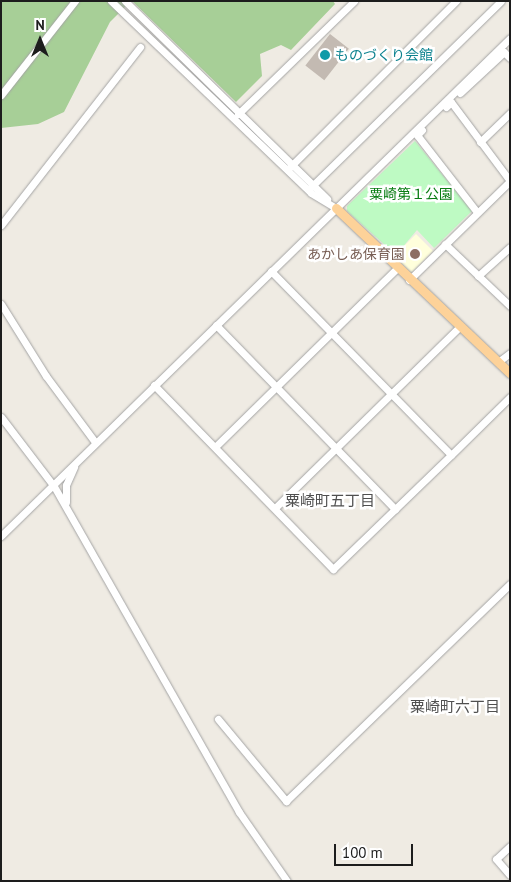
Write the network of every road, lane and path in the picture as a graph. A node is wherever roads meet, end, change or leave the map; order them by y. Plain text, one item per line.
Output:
1 (75, 1) edge
2 (111, 1) edge
3 (124, 1) edge
4 (354, 1) edge
5 (456, 1) edge
6 (501, 1) edge
7 (510, 38) edge
8 (140, 47) dead end
9 (510, 58) edge
10 (1, 95) edge
11 (451, 102) junction
12 (240, 112) junction
13 (510, 113) edge
14 (234, 118) junction
15 (480, 142) junction
16 (293, 164) junction
17 (287, 170) junction
18 (510, 181) edge
19 (310, 187) junction
20 (336, 208) junction
21 (477, 212) junction
22 (1, 225) edge
23 (445, 244) junction
24 (510, 247) edge
25 (397, 268) junction
26 (271, 271) junction
27 (478, 276) junction
28 (409, 280) junction
29 (1, 304) edge
30 (510, 306) edge
31 (216, 326) junction
32 (460, 326) junction
33 (331, 332) junction
34 (510, 353) edge
35 (498, 362) junction
36 (510, 373) edge
37 (154, 385) junction
38 (276, 387) junction
39 (391, 392) junction
40 (510, 397) edge
41 (1, 417) edge
42 (95, 442) junction
43 (216, 446) junction
44 (336, 448) junction
45 (451, 455) junction
46 (76, 462) junction
47 (53, 485) junction
48 (66, 506) junction
49 (276, 507) junction
50 (395, 509) junction
51 (1, 536) edge
52 (510, 584) edge
53 (218, 719) dead end
54 (510, 846) edge
55 (510, 874) edge
56 (288, 881) edge

1 - 10 street
2 - 14 street
3 - 12 street
4 - 12 street
5 - 16 street
6 - 19 street
7 - 20 street
8 - 22 street
9 - 11 street
11 - 15 street
11 - 21 street
12 - 14 street
12 - 16 street
13 - 15 street
14 - 17 street
15 - 18 street
16 - 17 street
16 - 19 street
17 - 19 street
18 - 21 street
19 - 20 street
20 - 25 main road
20 - 26 street
21 - 23 street
23 - 27 street
23 - 28 street
24 - 27 street
25 - 28 main road
25 - 33 street
26 - 31 street
26 - 33 street
27 - 30 street
28 - 32 main road
29 - 42 street
31 - 37 street
31 - 38 street
32 - 35 main road
32 - 39 street
33 - 38 street
33 - 39 street
34 - 35 street
35 - 36 main road
37 - 42 street
37 - 43 street
38 - 43 street
38 - 44 street
39 - 44 street
39 - 45 street
40 - 45 street
41 - 47 street
42 - 46 street
43 - 49 street
44 - 49 street
44 - 50 street
45 - 50 street
46 - 47 street
46 - 48 street
47 - 48 street
47 - 51 street
48 - 56 street
49 - 50 street
52 - 53 street
54 - 55 street

